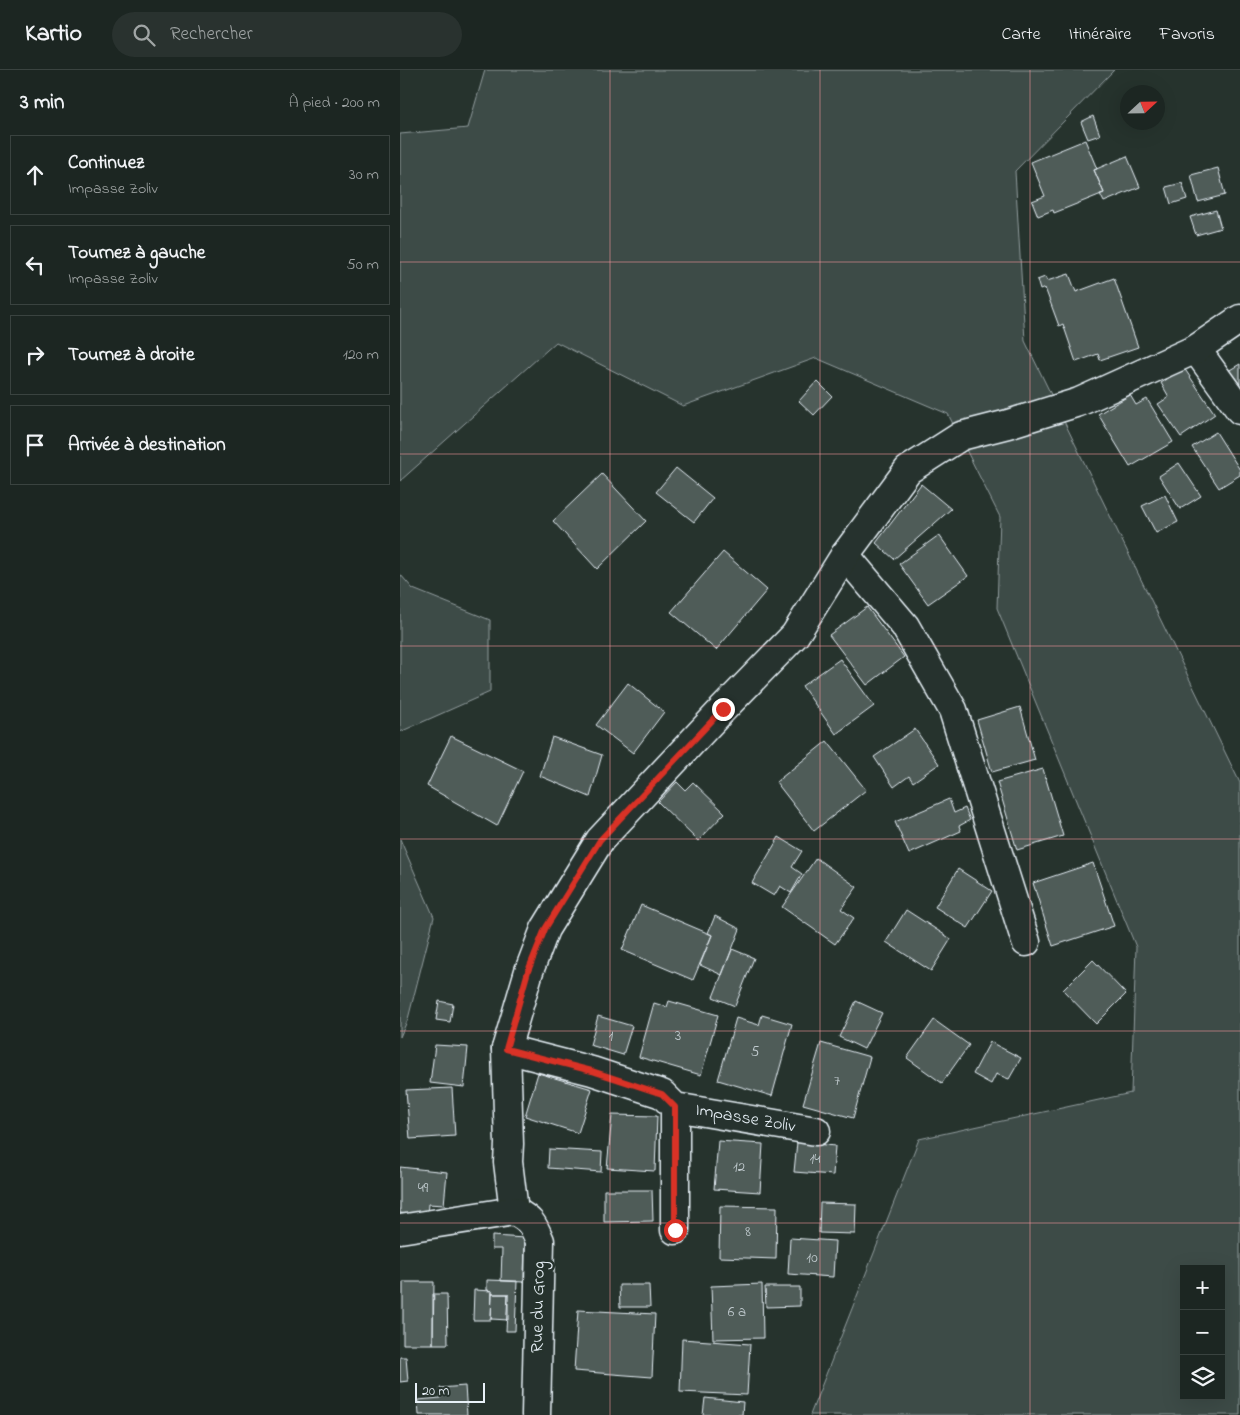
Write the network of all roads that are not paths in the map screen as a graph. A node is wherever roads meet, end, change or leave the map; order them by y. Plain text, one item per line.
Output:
1 (1240, 319) edge
2 (1196, 349) junction
3 (1240, 410) edge
4 (845, 555) junction
5 (1026, 942) dead end
6 (506, 1049) junction
7 (675, 1107) junction
8 (816, 1131) dead end
9 (514, 1211) junction
10 (400, 1229) edge
11 (675, 1230) dead end
12 (536, 1415) edge

1 - 2 street
2 - 3 street
2 - 4 street
4 - 5 street
4 - 6 street
6 - 7 street, Impasse Zoliv
6 - 9 street
7 - 8 street, Impasse Zoliv
7 - 11 street, Impasse Zoliv
9 - 10 street
9 - 12 street, Rue du Grog

